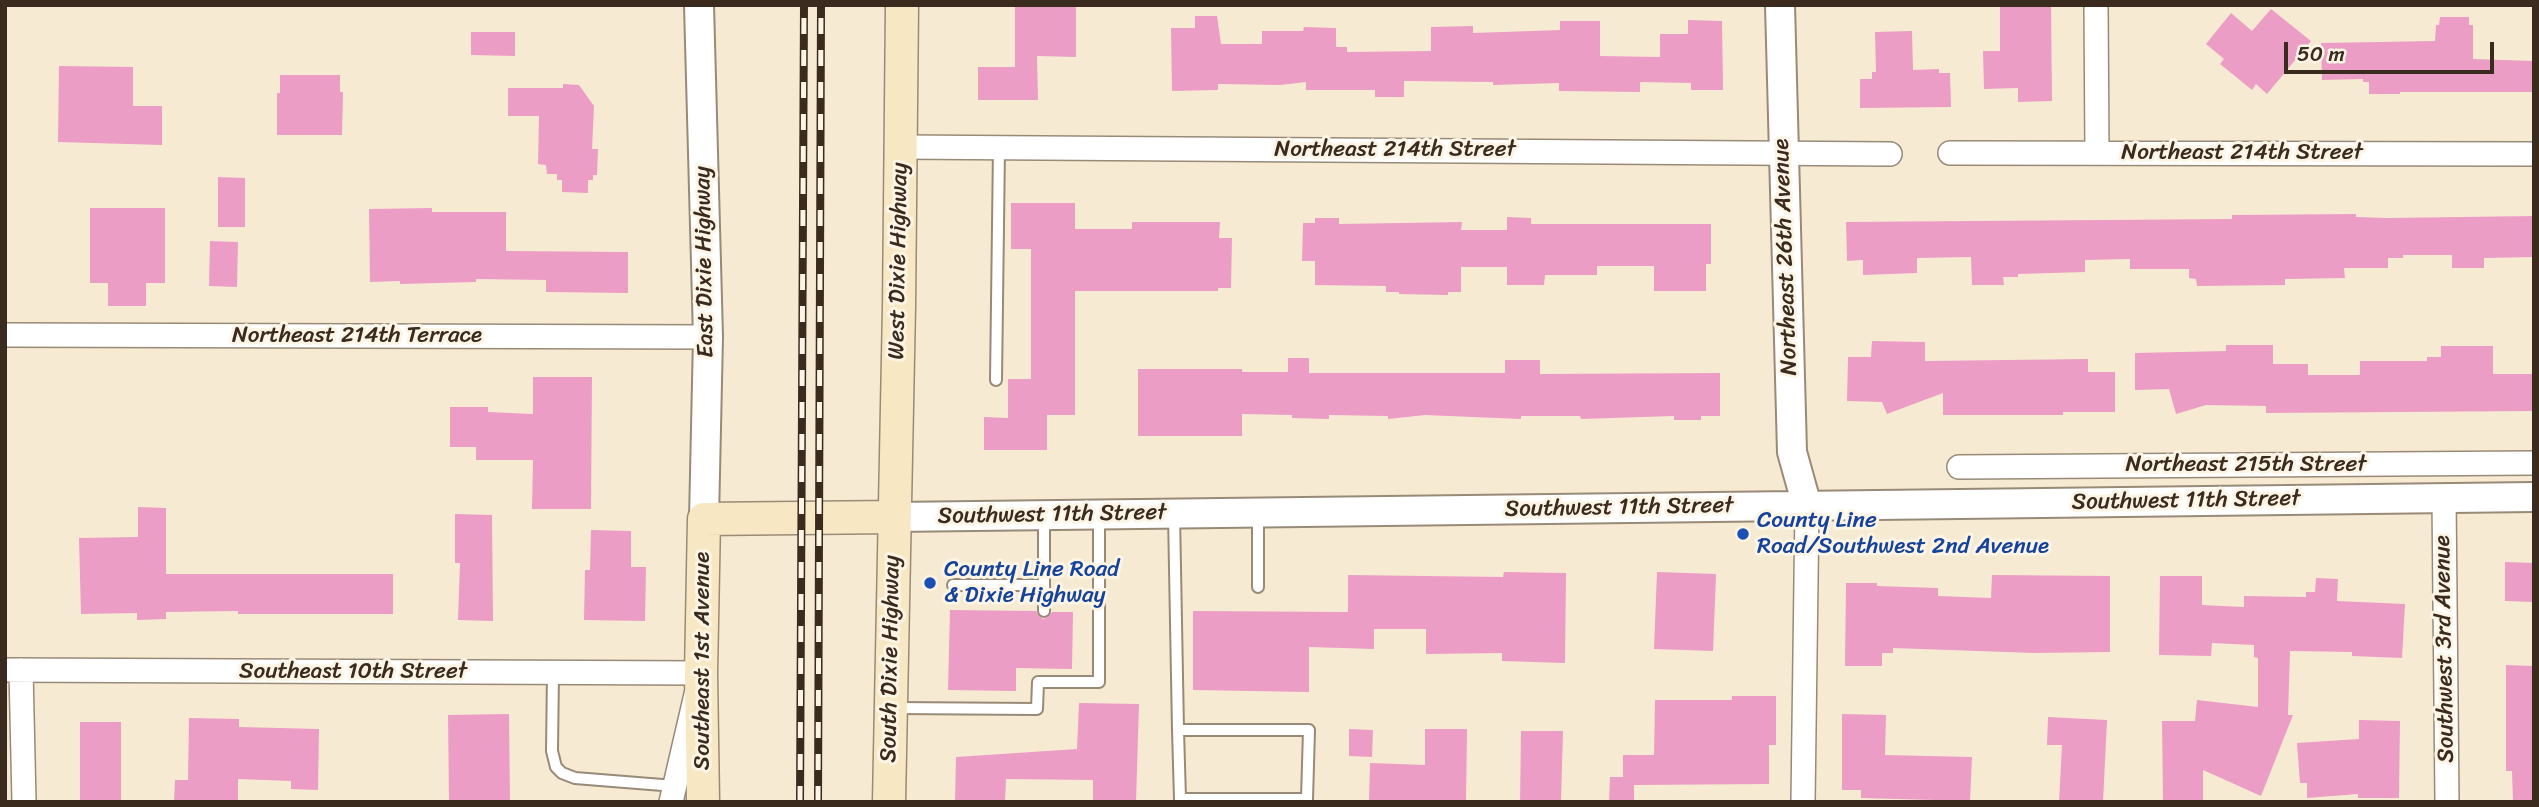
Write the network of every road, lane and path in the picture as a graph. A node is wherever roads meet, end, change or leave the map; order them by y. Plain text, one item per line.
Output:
1 (699, 5) edge
2 (902, 5) edge
3 (1780, 5) edge
4 (2095, 5) edge
5 (900, 147) junction
6 (999, 148) junction
7 (1783, 153) junction
8 (1950, 153) dead end
9 (2097, 153) junction
10 (1890, 154) dead end
11 (2534, 155) edge
12 (5, 335) edge
13 (708, 337) junction
14 (996, 380) dead end
15 (2534, 463) edge
16 (1959, 467) dead end
17 (2444, 497) junction
18 (2534, 497) edge
19 (1807, 506) junction
20 (1258, 513) junction
21 (1099, 514) junction
22 (1174, 514) junction
23 (1044, 515) junction
24 (893, 517) junction
25 (704, 519) junction
26 (1044, 584) junction
27 (953, 585) dead end
28 (1258, 587) dead end
29 (1044, 611) dead end
30 (1041, 668) dead end
31 (13, 670) edge
32 (553, 673) junction
33 (701, 673) junction
34 (1038, 682) junction
35 (890, 708) junction
36 (1178, 730) junction
37 (673, 794) edge
38 (24, 802) edge
39 (703, 802) edge
40 (889, 802) edge
41 (1803, 802) edge
42 (2447, 802) edge

1 - 13 street, East Dixie Highway
2 - 5 main road, West Dixie Highway
3 - 7 street, Northeast 26th Avenue
4 - 9 street
5 - 6 street, Northeast 214th Street
5 - 24 main road, West Dixie Highway
6 - 7 street, Northeast 214th Street
6 - 14 lane
7 - 10 street, Northeast 214th Street
7 - 19 street, Northeast 26th Avenue
8 - 9 street, Northeast 214th Street
9 - 11 street, Northeast 214th Street
12 - 13 street, Northeast 214th Terrace
13 - 25 street, East Dixie Highway
15 - 16 street, Northeast 215th Street
17 - 18 street, Southwest 11th Street
17 - 19 street, Southwest 11th Street
17 - 42 street, Southwest 3rd Avenue
19 - 20 street, Southwest 11th Street
19 - 41 street
20 - 22 street, Southwest 11th Street
20 - 28 lane
21 - 22 street, Southwest 11th Street
21 - 23 street, Southwest 11th Street
21 - 34 lane
22 - 36 lane
23 - 24 street, Southwest 11th Street
23 - 26 lane
24 - 25 main road, Southwest 11th Street
24 - 35 main road, South Dixie Highway
25 - 33 main road, Southeast 1st Avenue
26 - 27 lane
26 - 29 lane
30 - 34 lane
31 - 32 street, Southeast 10th Street
31 - 38 street
32 - 33 street, Southeast 10th Street
32 - 37 lane
33 - 37 street
33 - 39 main road, Southeast 1st Avenue
34 - 35 lane
35 - 40 main road, South Dixie Highway
36 - 36 lane

